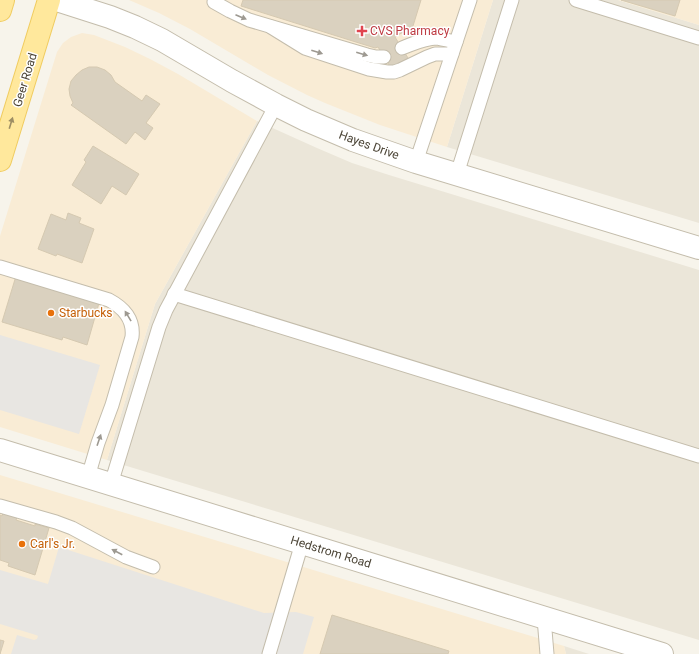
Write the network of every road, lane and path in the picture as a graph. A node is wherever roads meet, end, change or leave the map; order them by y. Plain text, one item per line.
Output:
1 (3, 0) edge
2 (49, 0) edge
3 (57, 0) edge
4 (470, 0) edge
5 (512, 0) edge
6 (576, 0) edge
7 (214, 2) dead end
8 (0, 10) edge
9 (271, 27) junction
10 (699, 38) edge
11 (402, 48) dead end
12 (454, 48) junction
13 (384, 57) dead end
14 (276, 105) junction
15 (0, 160) edge
16 (416, 162) junction
17 (457, 174) junction
18 (699, 248) edge
19 (0, 267) edge
20 (174, 294) junction
21 (0, 450) edge
22 (699, 456) edge
23 (88, 477) junction
24 (111, 484) junction
25 (0, 506) edge
26 (302, 543) junction
27 (152, 566) dead end
28 (544, 618) junction
29 (269, 654) edge
30 (547, 654) edge
31 (662, 654) edge

1 - 8 main road
15 -> 2 main road, Geer Road
3 - 14 street, Hayes Drive
4 - 12 lane
5 - 17 lane
6 - 10 lane
7 -> 9 lane
9 -> 12 lane
9 -> 13 lane
11 - 12 lane
12 - 16 lane
14 - 16 street, Hayes Drive
14 - 20 lane
16 - 17 street, Hayes Drive
17 - 18 street, Hayes Drive
23 -> 19 lane
20 - 22 lane
20 - 24 lane
21 - 23 street, Hedstrom Road
23 - 24 street, Hedstrom Road
24 - 26 street, Hedstrom Road
27 -> 25 lane
26 - 28 street, Hedstrom Road
26 - 29 lane
28 - 30 lane
28 - 31 street, Hedstrom Road

